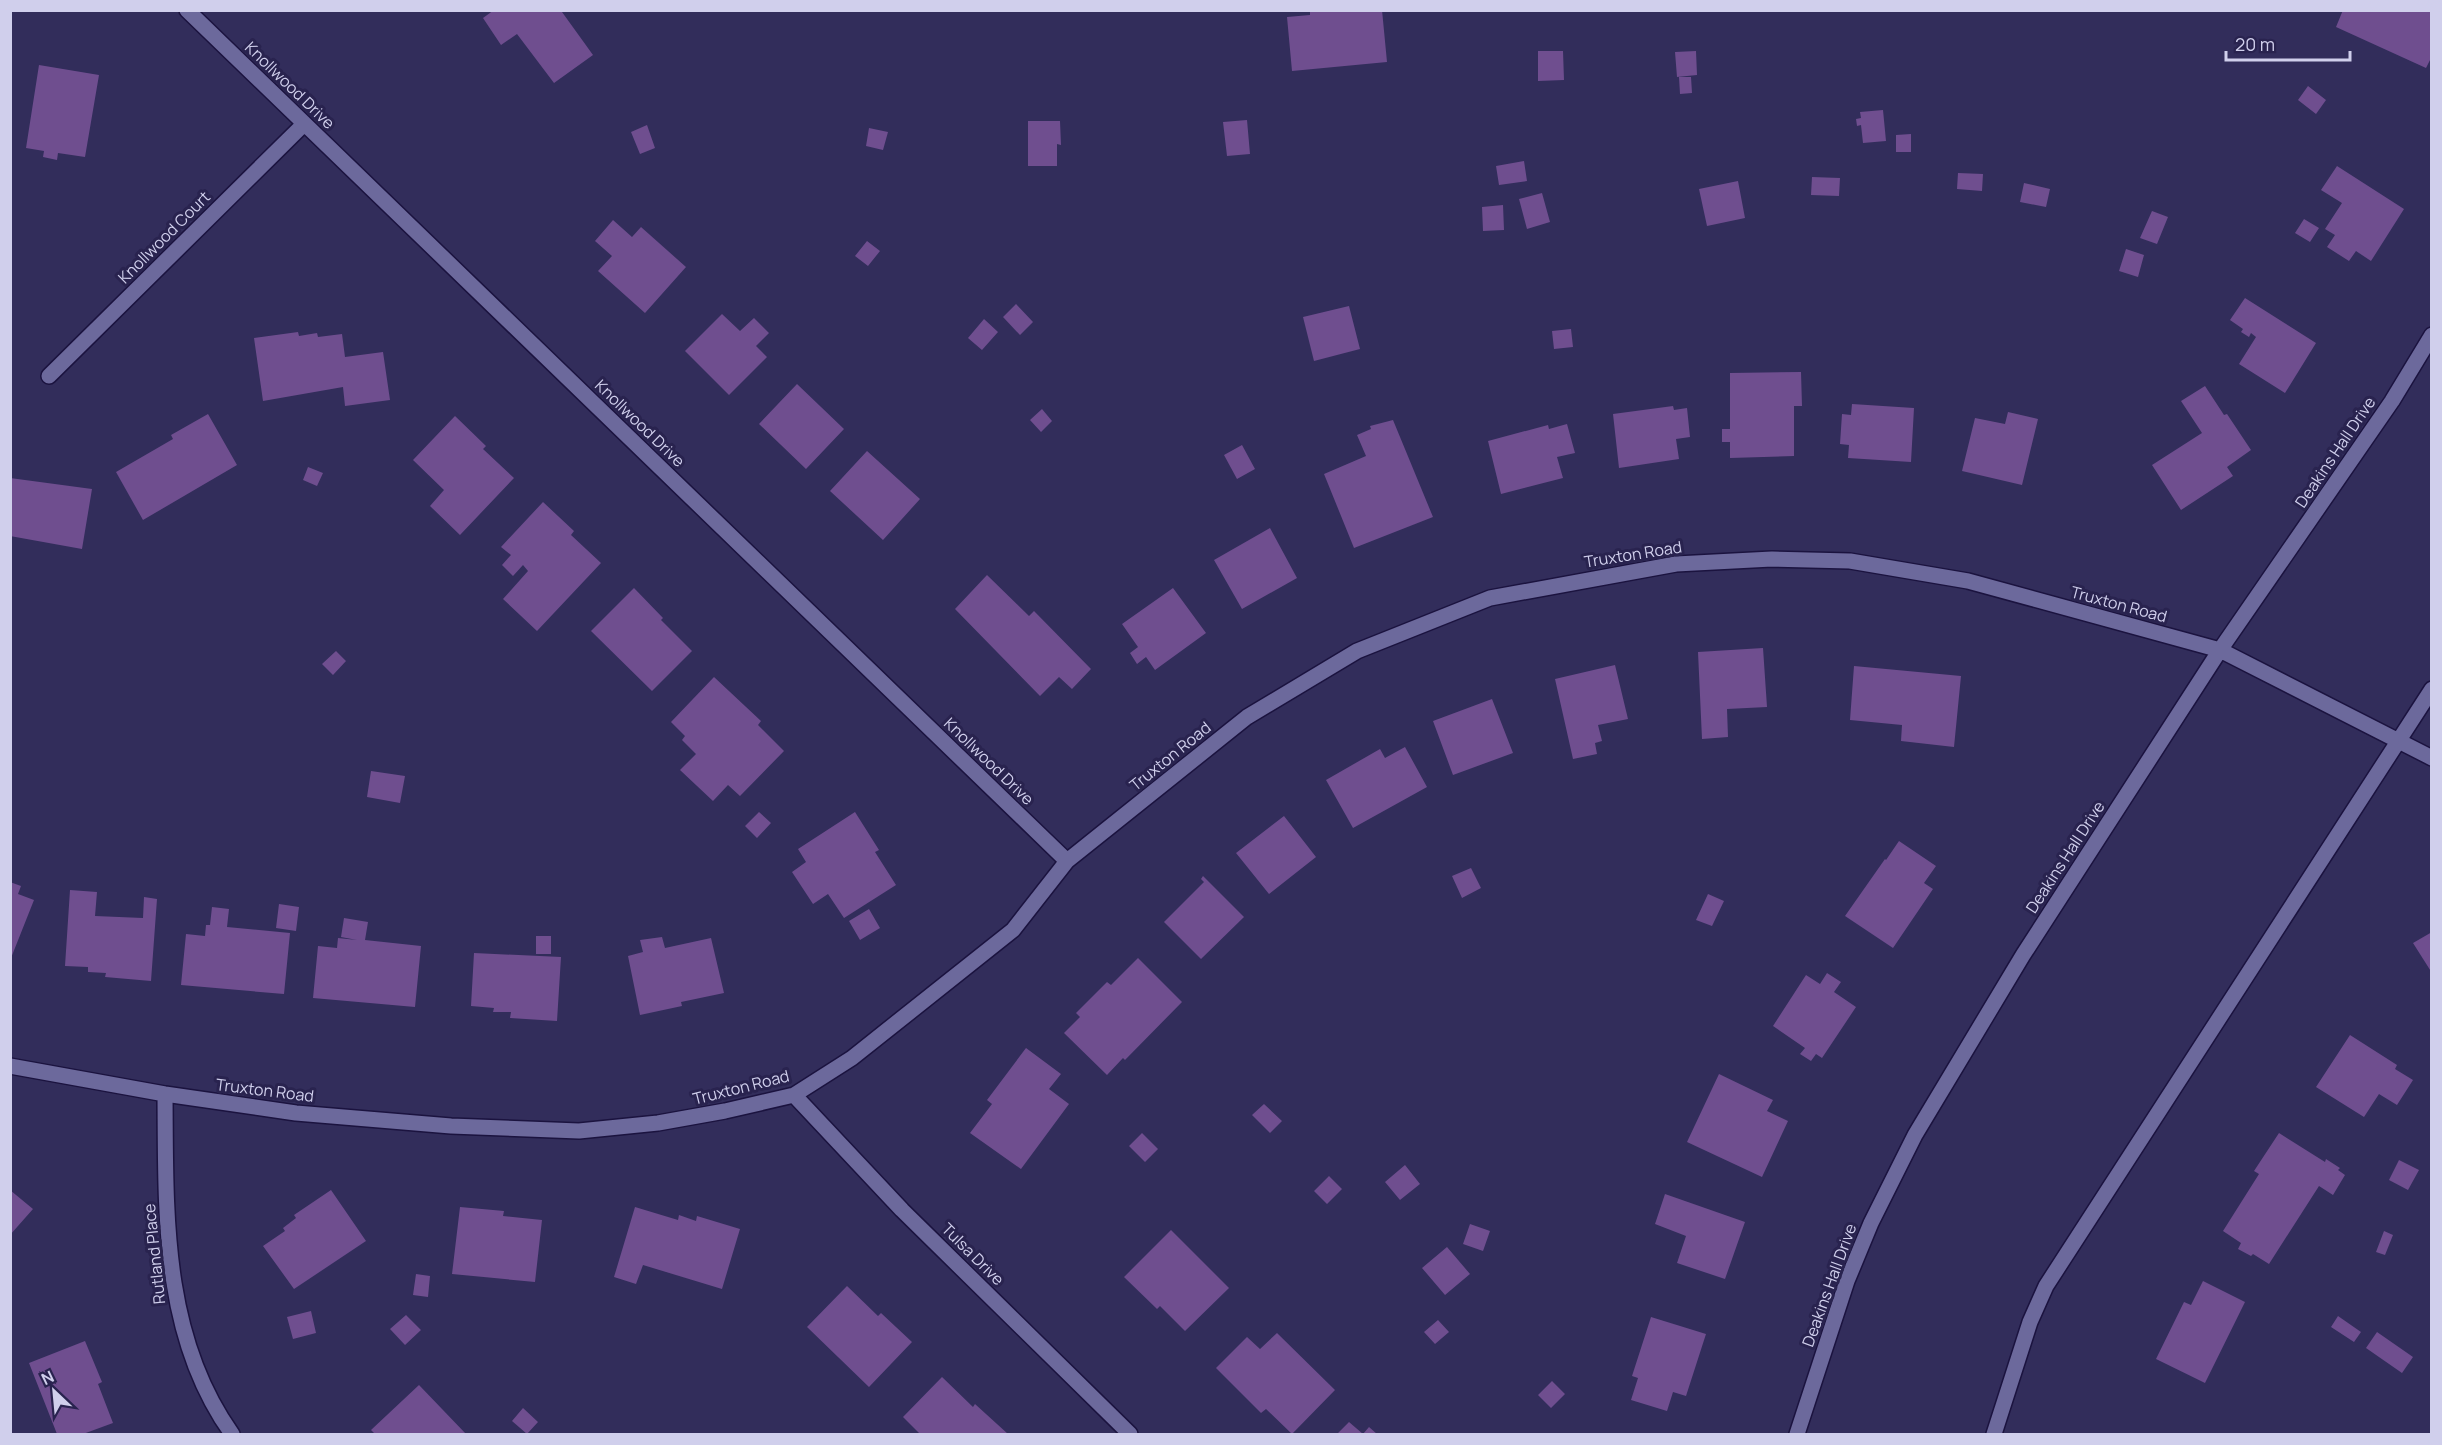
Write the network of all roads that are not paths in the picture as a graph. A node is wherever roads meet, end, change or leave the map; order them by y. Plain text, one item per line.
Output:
1 (187, 10) edge
2 (304, 124) junction
3 (2432, 335) edge
4 (49, 376) dead end
5 (2220, 650) junction
6 (2432, 689) edge
7 (2398, 741) junction
8 (2432, 758) edge
9 (1067, 861) junction
10 (10, 1066) edge
11 (165, 1094) junction
12 (794, 1095) junction
13 (232, 1434) edge
14 (1130, 1434) edge
15 (1797, 1434) edge
16 (1994, 1434) edge

1 - 2 street, Knollwood Drive
2 - 4 street, Knollwood Court
2 - 9 street, Knollwood Drive
3 - 5 street, Deakins Hall Drive
5 - 7 street, Truxton Road
5 - 9 street, Truxton Road
5 - 15 street, Deakins Hall Drive
6 - 7 street
7 - 8 street, Truxton Road
7 - 16 street
9 - 12 street, Truxton Road
10 - 11 street, Truxton Road
11 - 12 street, Truxton Road
11 - 13 street, Rutland Place
12 - 14 street, Tulsa Drive

